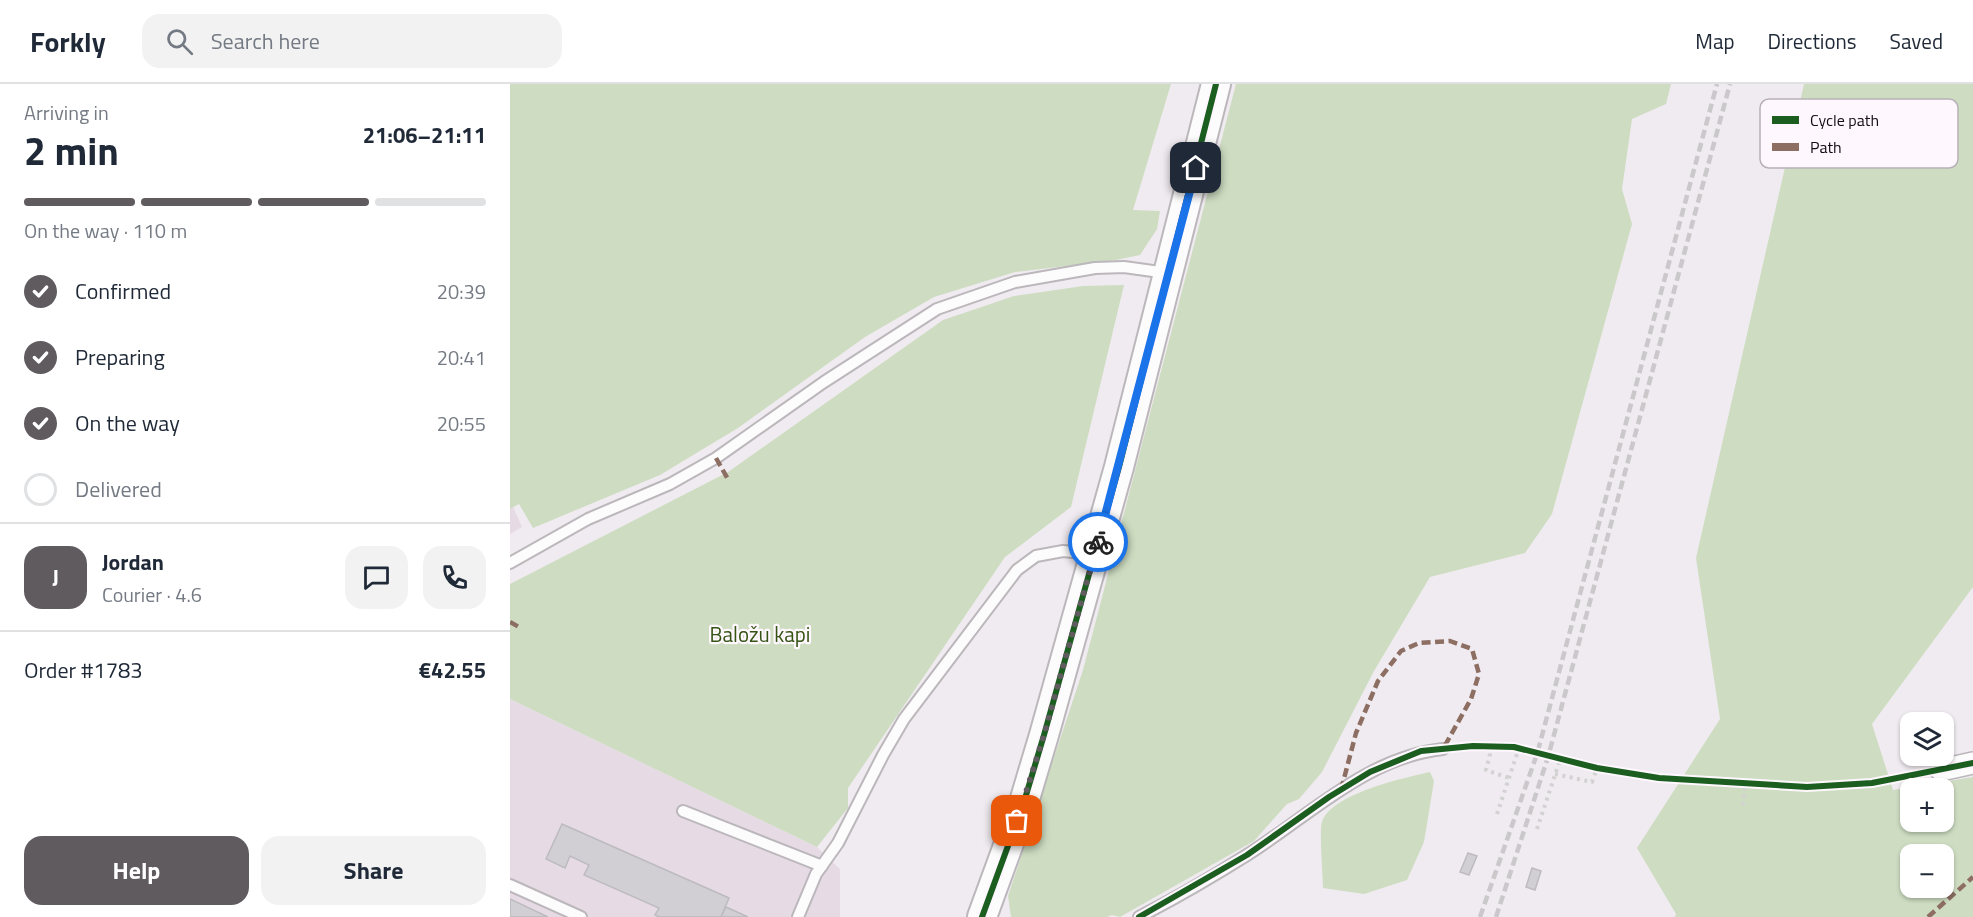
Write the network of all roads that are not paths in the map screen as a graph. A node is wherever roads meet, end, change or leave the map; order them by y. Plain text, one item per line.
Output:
1 (1216, 84) edge
2 (1169, 273) junction
3 (1095, 554) junction
4 (510, 563) edge
5 (1443, 749) road end
6 (1973, 763) edge
7 (1941, 770) road end
8 (683, 811) dead end
9 (822, 866) junction
10 (510, 885) edge
11 (581, 917) edge
12 (798, 917) edge
13 (982, 917) edge
14 (1139, 917) edge

1 - 2 main road
2 - 3 main road
2 - 4 lane
3 - 9 lane
3 - 13 main road
5 - 14 lane
6 - 7 street
8 - 9 lane
9 - 12 lane
10 - 11 lane

